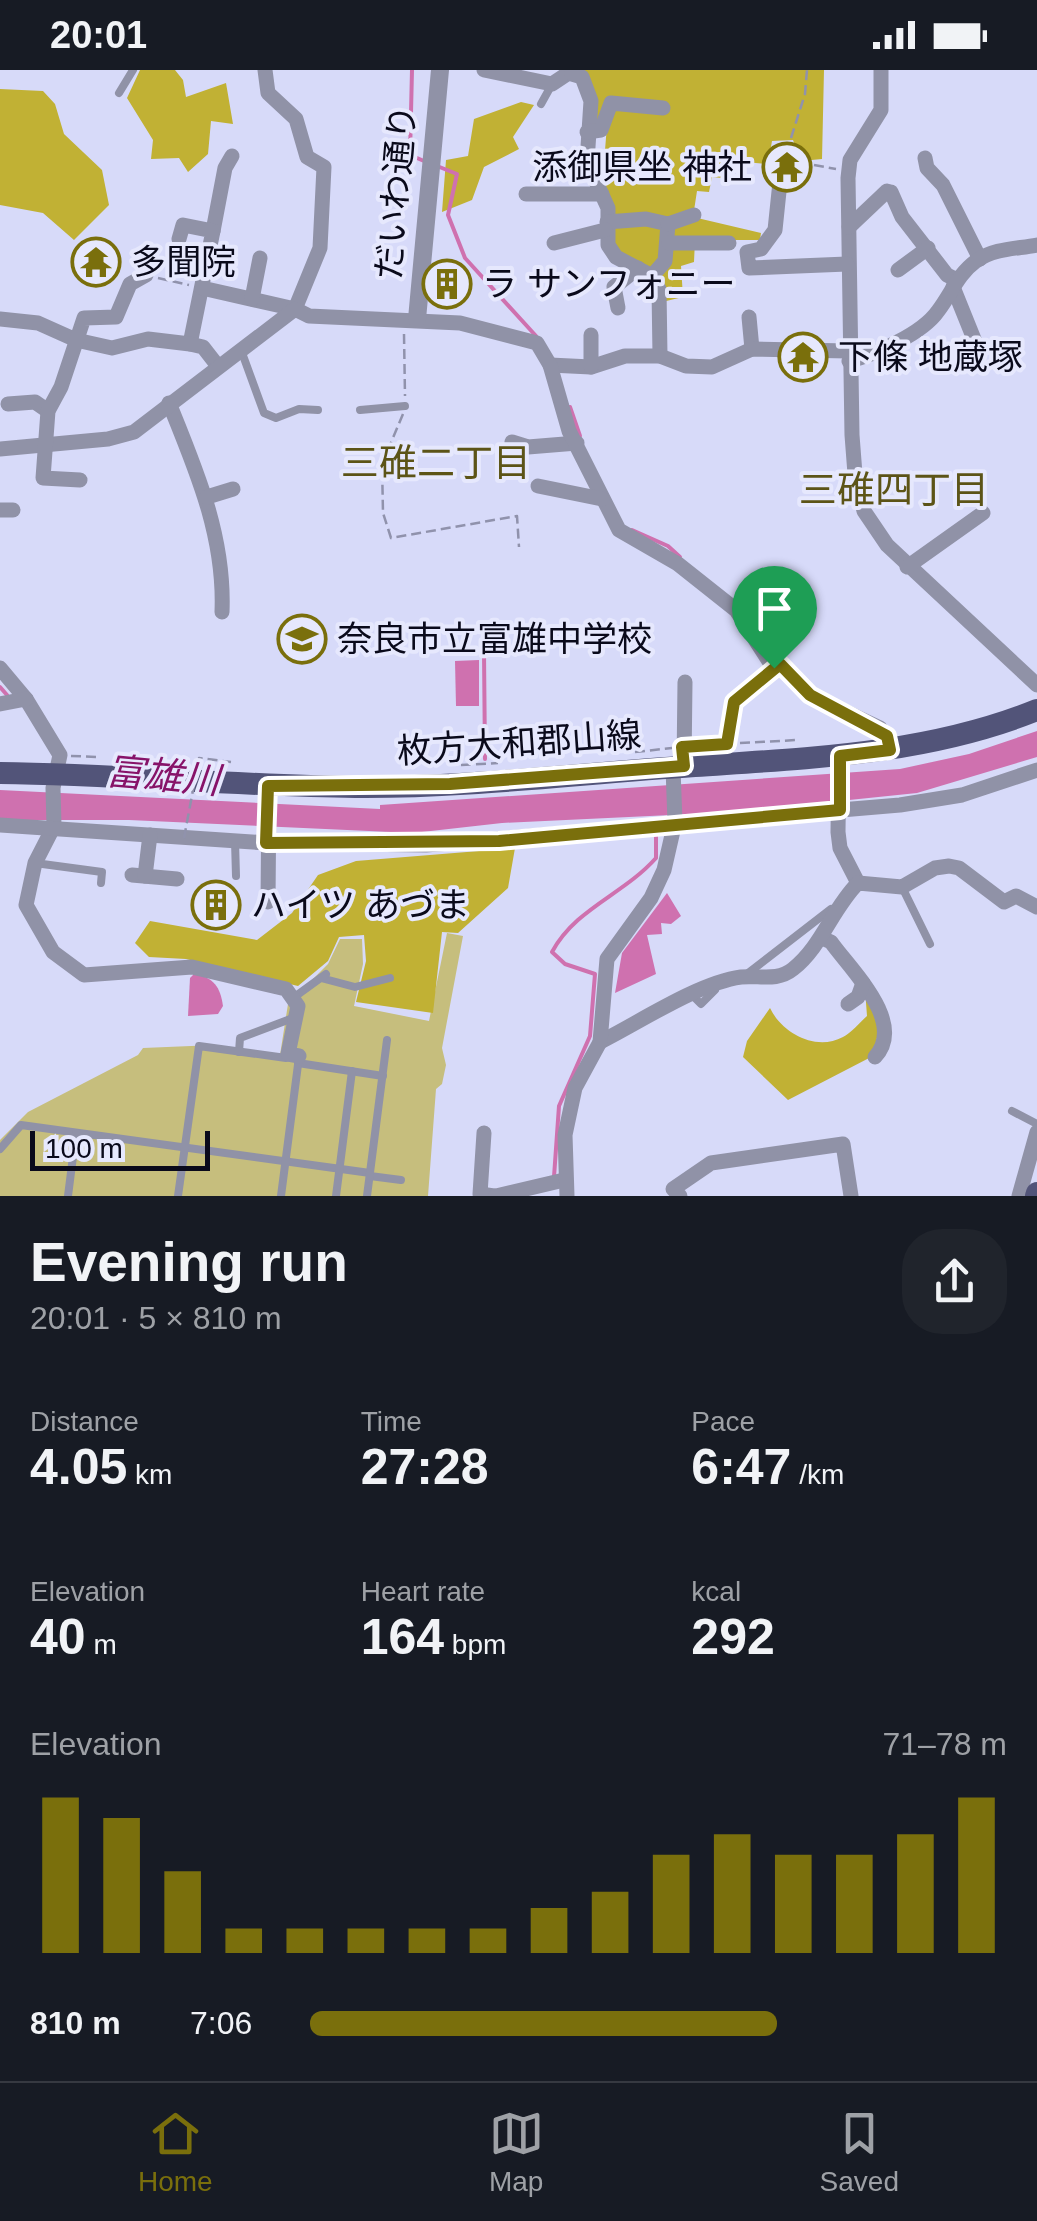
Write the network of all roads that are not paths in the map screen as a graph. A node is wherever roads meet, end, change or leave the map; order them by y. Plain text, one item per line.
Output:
1 (133, 70) edge
2 (265, 70) edge
3 (440, 70) edge
4 (484, 70) edge
5 (881, 70) edge
6 (572, 72) edge
7 (552, 84) junction
8 (119, 93) dead end
9 (541, 104) dead end
10 (663, 108) dead end
11 (587, 132) junction
12 (232, 156) dead end
13 (925, 158) dead end
14 (780, 182) dead end
15 (526, 194) dead end
16 (602, 194) junction
17 (694, 216) dead end
18 (668, 224) junction
19 (606, 226) junction
20 (849, 227) junction
21 (213, 231) junction
22 (178, 239) dead end
23 (670, 242) junction
24 (729, 243) dead end
25 (554, 244) dead end
26 (1037, 245) edge
27 (928, 248) junction
28 (260, 258) dead end
29 (980, 260) junction
30 (847, 264) junction
31 (898, 270) dead end
32 (645, 272) junction
33 (146, 275) road end
34 (955, 284) junction
35 (202, 288) junction
36 (252, 298) junction
37 (618, 308) dead end
38 (295, 309) junction
39 (749, 317) dead end
40 (0, 319) edge
41 (410, 321) junction
42 (591, 335) dead end
43 (76, 340) junction
44 (190, 344) junction
45 (752, 349) junction
46 (978, 349) dead end
47 (240, 350) junction
48 (660, 356) junction
49 (849, 356) junction
50 (217, 364) junction
51 (550, 365) junction
52 (590, 367) junction
53 (169, 403) junction
54 (8, 404) dead end
55 (404, 406) road end
56 (48, 410) junction
57 (318, 410) dead end
58 (360, 410) dead end
59 (43, 442) junction
60 (512, 442) dead end
61 (576, 443) junction
62 (0, 448) edge
63 (80, 480) dead end
64 (538, 486) dead end
65 (232, 489) dead end
66 (207, 496) junction
67 (602, 499) junction
68 (983, 513) dead end
69 (907, 567) junction
70 (222, 612) dead end
71 (0, 668) edge
72 (774, 668) junction
73 (684, 682) dead end
74 (1037, 685) edge
75 (26, 699) junction
76 (0, 704) edge
77 (1037, 710) edge
78 (727, 744) road end
79 (890, 750) junction
80 (678, 766) junction
81 (840, 766) junction
82 (1037, 770) edge
83 (57, 772) junction
84 (0, 773) edge
85 (268, 792) junction
86 (841, 806) junction
87 (676, 817) junction
88 (0, 825) edge
89 (54, 826) junction
90 (150, 835) junction
91 (235, 841) junction
92 (266, 843) junction
93 (35, 863) junction
94 (236, 876) dead end
95 (177, 879) dead end
96 (101, 883) dead end
97 (858, 883) junction
98 (902, 887) junction
99 (841, 900) junction
100 (268, 902) dead end
101 (1037, 906) edge
102 (822, 938) junction
103 (930, 944) dead end
104 (390, 978) dead end
105 (739, 981) junction
106 (864, 982) junction
107 (293, 998) junction
108 (848, 1004) dead end
109 (293, 1018) junction
110 (387, 1040) dead end
111 (600, 1042) junction
112 (238, 1052) junction
113 (295, 1057) junction
114 (874, 1057) dead end
115 (352, 1071) junction
116 (382, 1076) junction
117 (1012, 1111) dead end
118 (1037, 1128) edge
119 (76, 1133) junction
120 (484, 1133) dead end
121 (185, 1148) junction
122 (0, 1149) edge
123 (286, 1161) junction
124 (340, 1168) junction
125 (370, 1174) junction
126 (401, 1180) dead end
127 (566, 1188) edge
128 (68, 1196) edge
129 (178, 1196) edge
130 (281, 1196) edge
131 (336, 1196) edge
132 (367, 1196) edge
133 (495, 1196) edge
134 (680, 1196) edge
135 (851, 1196) edge
136 (1019, 1196) edge

1 - 8 lane
2 - 38 street
3 - 41 street, だいわ通り
4 - 7 street
5 - 20 street
6 - 7 street
6 - 11 street
7 - 9 lane
10 - 11 street
11 - 16 street
12 - 21 street
13 - 29 street
14 - 30 street
15 - 16 street
16 - 19 street
17 - 18 street
18 - 19 street
18 - 23 street
19 - 25 street
19 - 32 street
20 - 27 street
20 - 30 street
21 - 22 street
21 - 35 street
23 - 24 street
23 - 32 street
26 - 29 street
27 - 31 street
27 - 34 street
28 - 36 street
29 - 34 street
30 - 49 street
32 - 37 street
32 - 48 street
33 - 43 street
34 - 46 street
34 - 49 street
35 - 36 street
35 - 44 street
36 - 38 street
38 - 41 street
38 - 47 street
39 - 45 street
40 - 43 street
41 - 51 street
42 - 52 street
43 - 44 street
43 - 56 street
44 - 50 street
45 - 48 street
45 - 49 street
47 - 50 street
47 - 57 lane
48 - 52 street
49 - 69 street
50 - 53 street
51 - 52 street
51 - 61 street
53 - 59 street
53 - 66 street
54 - 56 street
55 - 58 lane
56 - 59 street
59 - 62 street
59 - 63 street
60 - 61 street
61 - 67 street
64 - 67 street
65 - 66 street
66 - 70 street
67 - 72 street
68 - 69 street
69 - 74 street
71 - 75 street
72 - 78 street
72 - 79 street
73 - 80 street
75 - 76 street
75 - 83 street
77 - 79 main road, 枚方大和郡山線
79 - 81 main road, 枚方大和郡山線
80 - 81 main road, 枚方大和郡山線
80 - 85 main road, 枚方大和郡山線
80 - 87 street
81 - 86 street
82 - 86 street
83 - 84 main road, 枚方大和郡山線
83 - 85 main road, 枚方大和郡山線
83 - 89 street
85 - 92 street
86 - 87 street
86 - 97 street
87 - 92 street
87 - 111 street
88 - 89 street
89 - 90 street
89 - 93 street
90 - 91 street
90 - 95 street
91 - 92 street
91 - 94 lane
92 - 100 street
93 - 96 lane
93 - 107 street
97 - 98 street
97 - 99 street
98 - 101 street
98 - 103 lane
99 - 102 street
99 - 105 lane
102 - 105 street
102 - 106 street
104 - 107 lane
105 - 111 street
106 - 108 street
106 - 114 street
107 - 109 street
109 - 112 lane
109 - 113 street
110 - 116 lane
111 - 127 street
112 - 113 lane
112 - 121 lane
113 - 115 lane
113 - 123 lane
115 - 116 lane
115 - 124 lane
116 - 125 lane
117 - 118 lane
118 - 136 street
119 - 121 lane
119 - 122 lane
119 - 128 lane
120 - 133 street
121 - 123 lane
121 - 129 lane
123 - 124 lane
123 - 130 lane
124 - 125 lane
124 - 131 lane
125 - 126 lane
125 - 132 lane
127 - 133 street
134 - 135 street

